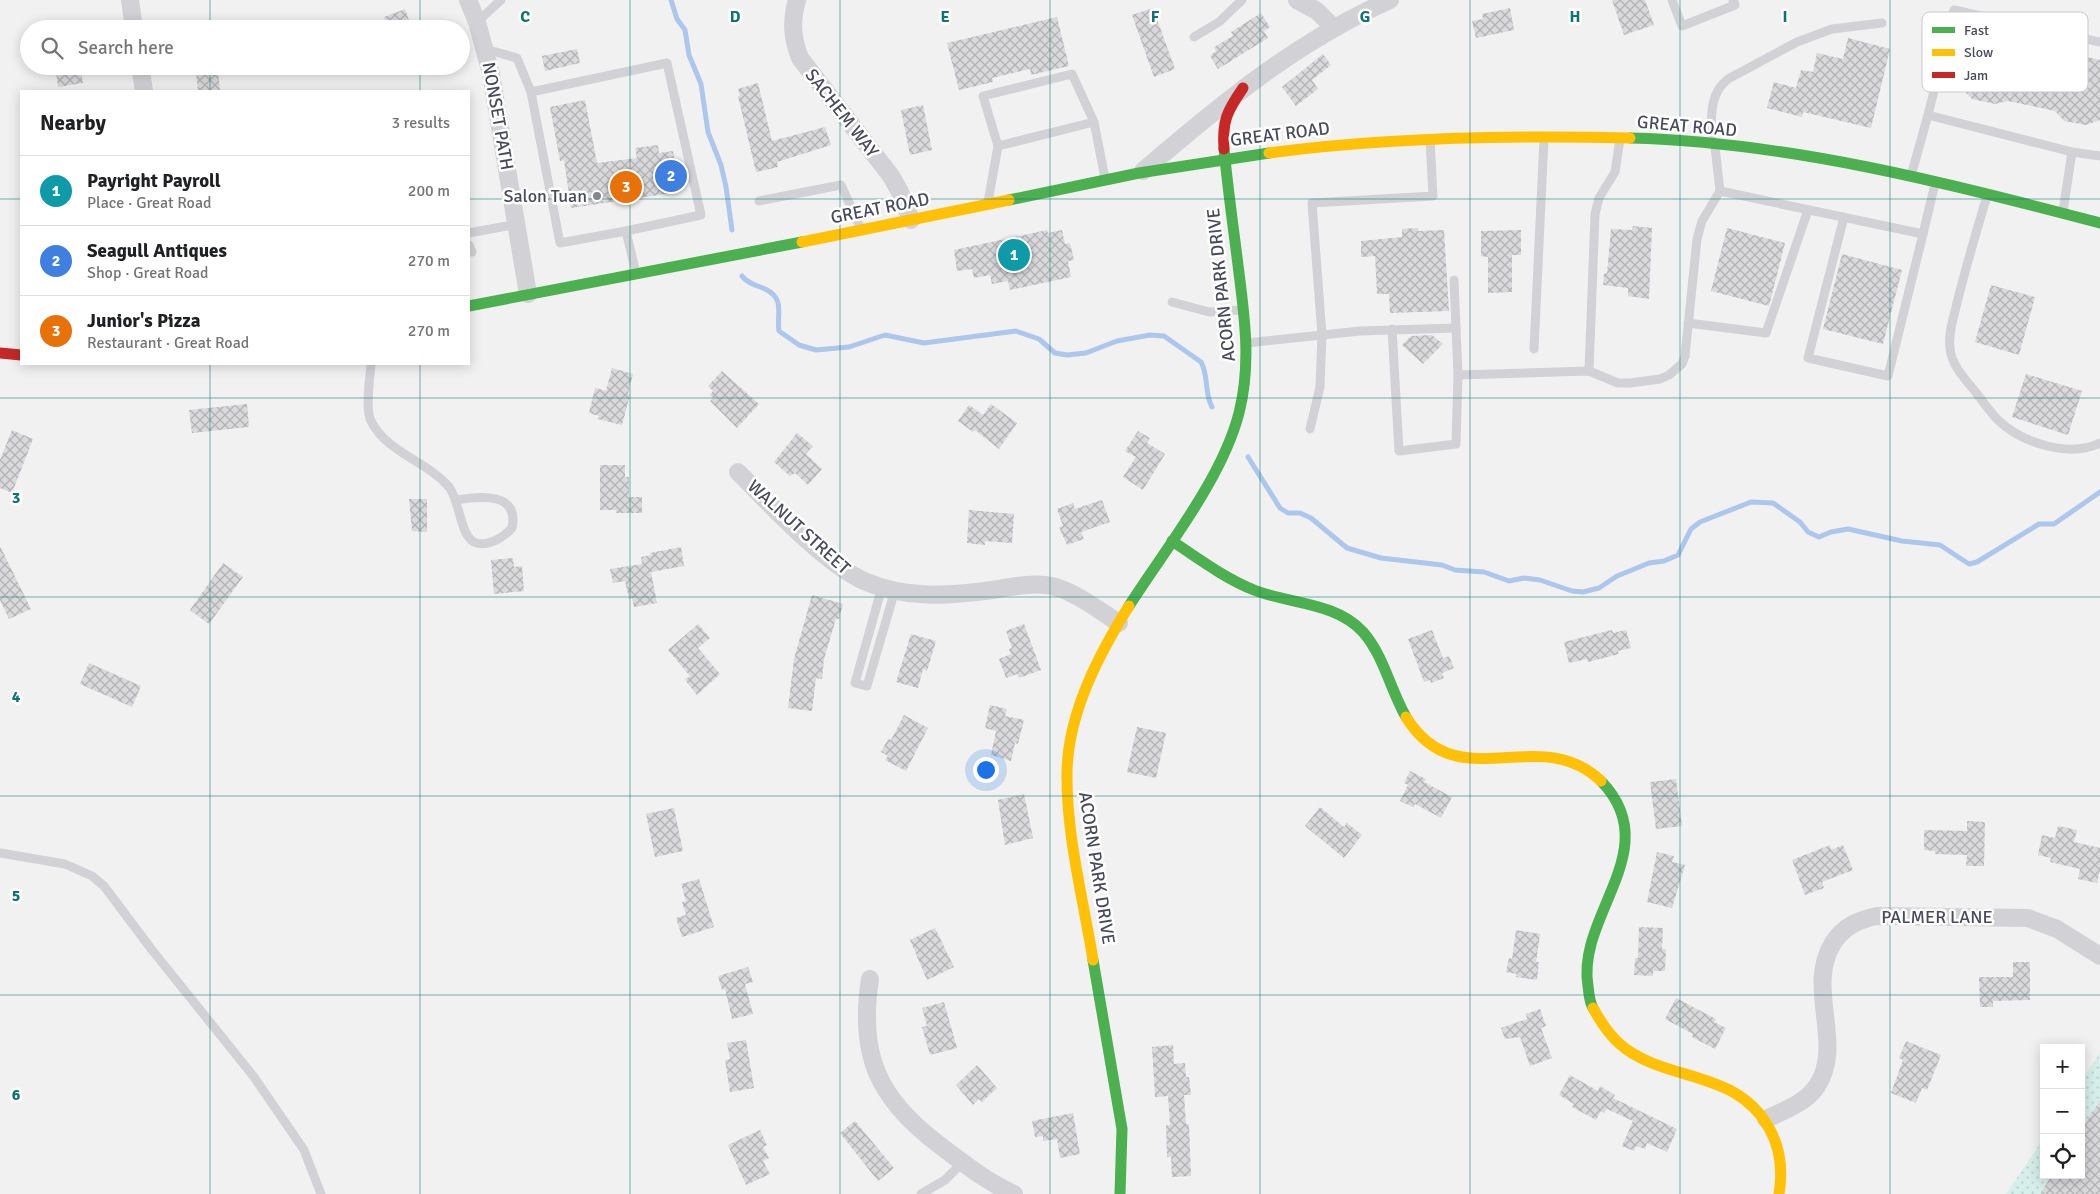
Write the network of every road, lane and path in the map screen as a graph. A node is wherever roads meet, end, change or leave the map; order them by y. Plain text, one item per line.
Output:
1 (130, 0) edge
2 (468, 0) edge
3 (501, 0) edge
4 (797, 0) edge
5 (1242, 0) edge
6 (1297, 0) edge
7 (1390, 0) edge
8 (1672, 0) edge
9 (1733, 0) edge
10 (133, 20) edge
11 (477, 22) junction
12 (1882, 23) dead end
13 (1333, 27) junction
14 (1194, 37) dead end
15 (485, 49) junction
16 (141, 75) edge
17 (1243, 88) junction
18 (144, 90) edge
19 (531, 92) junction
20 (1934, 92) edge
21 (1928, 115) junction
22 (1094, 122) junction
23 (1544, 136) junction
24 (1430, 138) junction
25 (1620, 138) junction
26 (1712, 144) junction
27 (998, 146) junction
28 (2072, 152) junction
29 (2100, 156) edge
30 (1224, 158) junction
31 (1141, 173) junction
32 (1910, 178) junction
33 (1106, 180) junction
34 (1936, 184) junction
35 (1720, 191) junction
36 (1987, 196) junction
37 (759, 200) dead end
38 (988, 204) junction
39 (1808, 210) junction
40 (2062, 214) junction
41 (1844, 217) junction
42 (911, 220) junction
43 (517, 224) junction
44 (2100, 224) edge
45 (862, 230) junction
46 (626, 231) junction
47 (470, 233) edge
48 (1924, 234) junction
49 (636, 273) junction
50 (1454, 280) dead end
51 (528, 294) junction
52 (1172, 302) dead end
53 (470, 306) edge
54 (1244, 310) junction
55 (1688, 323) junction
56 (1456, 328) junction
57 (1392, 330) junction
58 (1322, 335) junction
59 (1246, 343) junction
60 (1534, 349) dead end
61 (0, 353) edge
62 (20, 355) edge
63 (371, 365) edge
64 (1589, 371) junction
65 (1458, 375) junction
66 (1310, 429) dead end
67 (2100, 443) edge
68 (738, 472) dead end
69 (457, 500) junction
70 (1172, 542) junction
71 (889, 588) junction
72 (1119, 623) junction
73 (0, 853) edge
74 (2100, 956) edge
75 (870, 979) dead end
76 (1766, 1119) junction
77 (962, 1163) junction
78 (986, 1188) edge
79 (322, 1194) edge
80 (921, 1194) edge
81 (1014, 1194) edge
82 (1120, 1194) edge
83 (1779, 1194) edge

1 - 10 street
2 - 11 street, NONSET PATH
3 - 11 lane
4 - 42 street, SACHEM WAY
5 - 14 lane
6 - 13 street
7 - 13 street
8 - 9 lane
11 - 15 street, NONSET PATH
12 - 26 lane
13 - 17 street
15 - 19 lane
15 - 43 street, NONSET PATH
16 - 18 street
17 - 30 street, ACORN PARK DRIVE
17 - 31 street
19 - 46 lane
19 - 46 lane
20 - 21 lane
21 - 28 lane
21 - 32 lane
22 - 27 lane
22 - 27 lane
22 - 33 lane
23 - 24 street, GREAT ROAD
23 - 25 street, GREAT ROAD
23 - 60 lane
24 - 30 street, GREAT ROAD
24 - 58 lane
25 - 26 street, GREAT ROAD
25 - 64 lane
26 - 32 street, GREAT ROAD
26 - 35 lane
27 - 38 lane
28 - 29 lane
28 - 40 lane
30 - 31 street, GREAT ROAD
30 - 54 street, ACORN PARK DRIVE
31 - 33 street, GREAT ROAD
32 - 34 street, GREAT ROAD
33 - 38 street, GREAT ROAD
34 - 36 street, GREAT ROAD
34 - 48 lane
35 - 39 lane
35 - 55 lane
36 - 40 street, GREAT ROAD
36 - 67 lane
37 - 45 lane
38 - 42 street, GREAT ROAD
39 - 41 lane
39 - 55 lane
40 - 44 street, GREAT ROAD
41 - 48 lane
41 - 48 lane
42 - 45 street, GREAT ROAD
43 - 47 lane
43 - 51 street, NONSET PATH
45 - 49 street, GREAT ROAD
46 - 49 lane
49 - 51 street, GREAT ROAD
50 - 56 lane
51 - 53 street, GREAT ROAD
52 - 54 lane
54 - 59 street, ACORN PARK DRIVE
55 - 64 lane
56 - 57 lane
56 - 65 lane
57 - 58 lane
57 - 65 lane
58 - 59 lane
58 - 66 lane
59 - 70 street, ACORN PARK DRIVE
61 - 62 street
63 - 69 lane
64 - 65 lane
68 - 71 street, WALNUT STREET
69 - 69 lane
70 - 72 street, ACORN PARK DRIVE
70 - 76 street
71 - 71 lane
71 - 72 street, WALNUT STREET
72 - 82 street, ACORN PARK DRIVE
73 - 79 lane
74 - 76 street, PALMER LANE
75 - 77 street
76 - 83 street
77 - 78 street
77 - 80 lane
78 - 81 street

